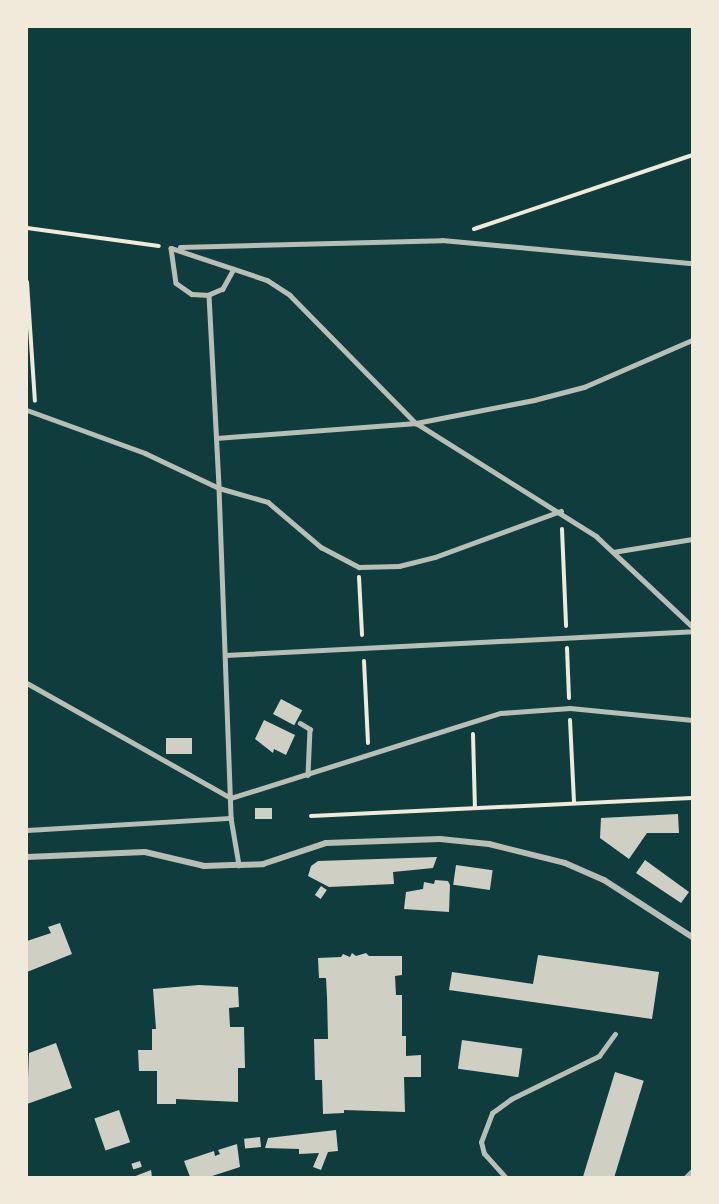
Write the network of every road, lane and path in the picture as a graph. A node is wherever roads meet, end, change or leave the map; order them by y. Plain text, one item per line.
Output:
1 (692, 155) edge
2 (27, 228) edge
3 (442, 240) junction
4 (171, 248) junction
5 (692, 263) edge
6 (234, 269) junction
7 (27, 282) edge
8 (209, 295) junction
9 (692, 340) edge
10 (27, 410) edge
11 (36, 413) junction
12 (416, 423) junction
13 (216, 438) junction
14 (219, 488) junction
15 (561, 511) junction
16 (692, 539) edge
17 (613, 552) junction
18 (692, 626) edge
19 (692, 631) edge
20 (566, 638) junction
21 (225, 655) junction
22 (27, 683) edge
23 (570, 708) junction
24 (692, 720) edge
25 (472, 721) junction
26 (300, 723) dead end
27 (308, 774) junction
28 (231, 798) junction
29 (692, 798) edge
30 (574, 804) junction
31 (475, 808) junction
32 (311, 816) dead end
33 (231, 818) junction
34 (27, 830) edge
35 (27, 857) edge
36 (238, 866) junction
37 (692, 937) edge
38 (615, 1034) dead end
39 (692, 1171) edge
40 (505, 1177) edge
41 (686, 1177) edge

1 - 3 path
2 - 4 path
3 - 4 lane
3 - 5 lane
4 - 6 lane
4 - 8 lane
6 - 8 lane
6 - 12 lane
7 - 11 path
8 - 13 lane
9 - 12 lane
10 - 11 lane
11 - 14 lane
12 - 13 lane
12 - 15 lane
13 - 14 lane
14 - 15 lane
14 - 21 lane
15 - 17 lane
15 - 20 path
16 - 17 lane
17 - 18 lane
19 - 20 lane
20 - 21 lane
20 - 23 path
21 - 28 lane
22 - 28 lane
23 - 24 lane
23 - 25 lane
23 - 30 path
25 - 27 lane
25 - 31 path
26 - 27 lane
27 - 28 lane
28 - 33 lane
29 - 30 path
30 - 31 path
31 - 32 path
33 - 34 lane
33 - 36 lane
35 - 36 street
36 - 37 street
38 - 40 lane
39 - 41 lane

